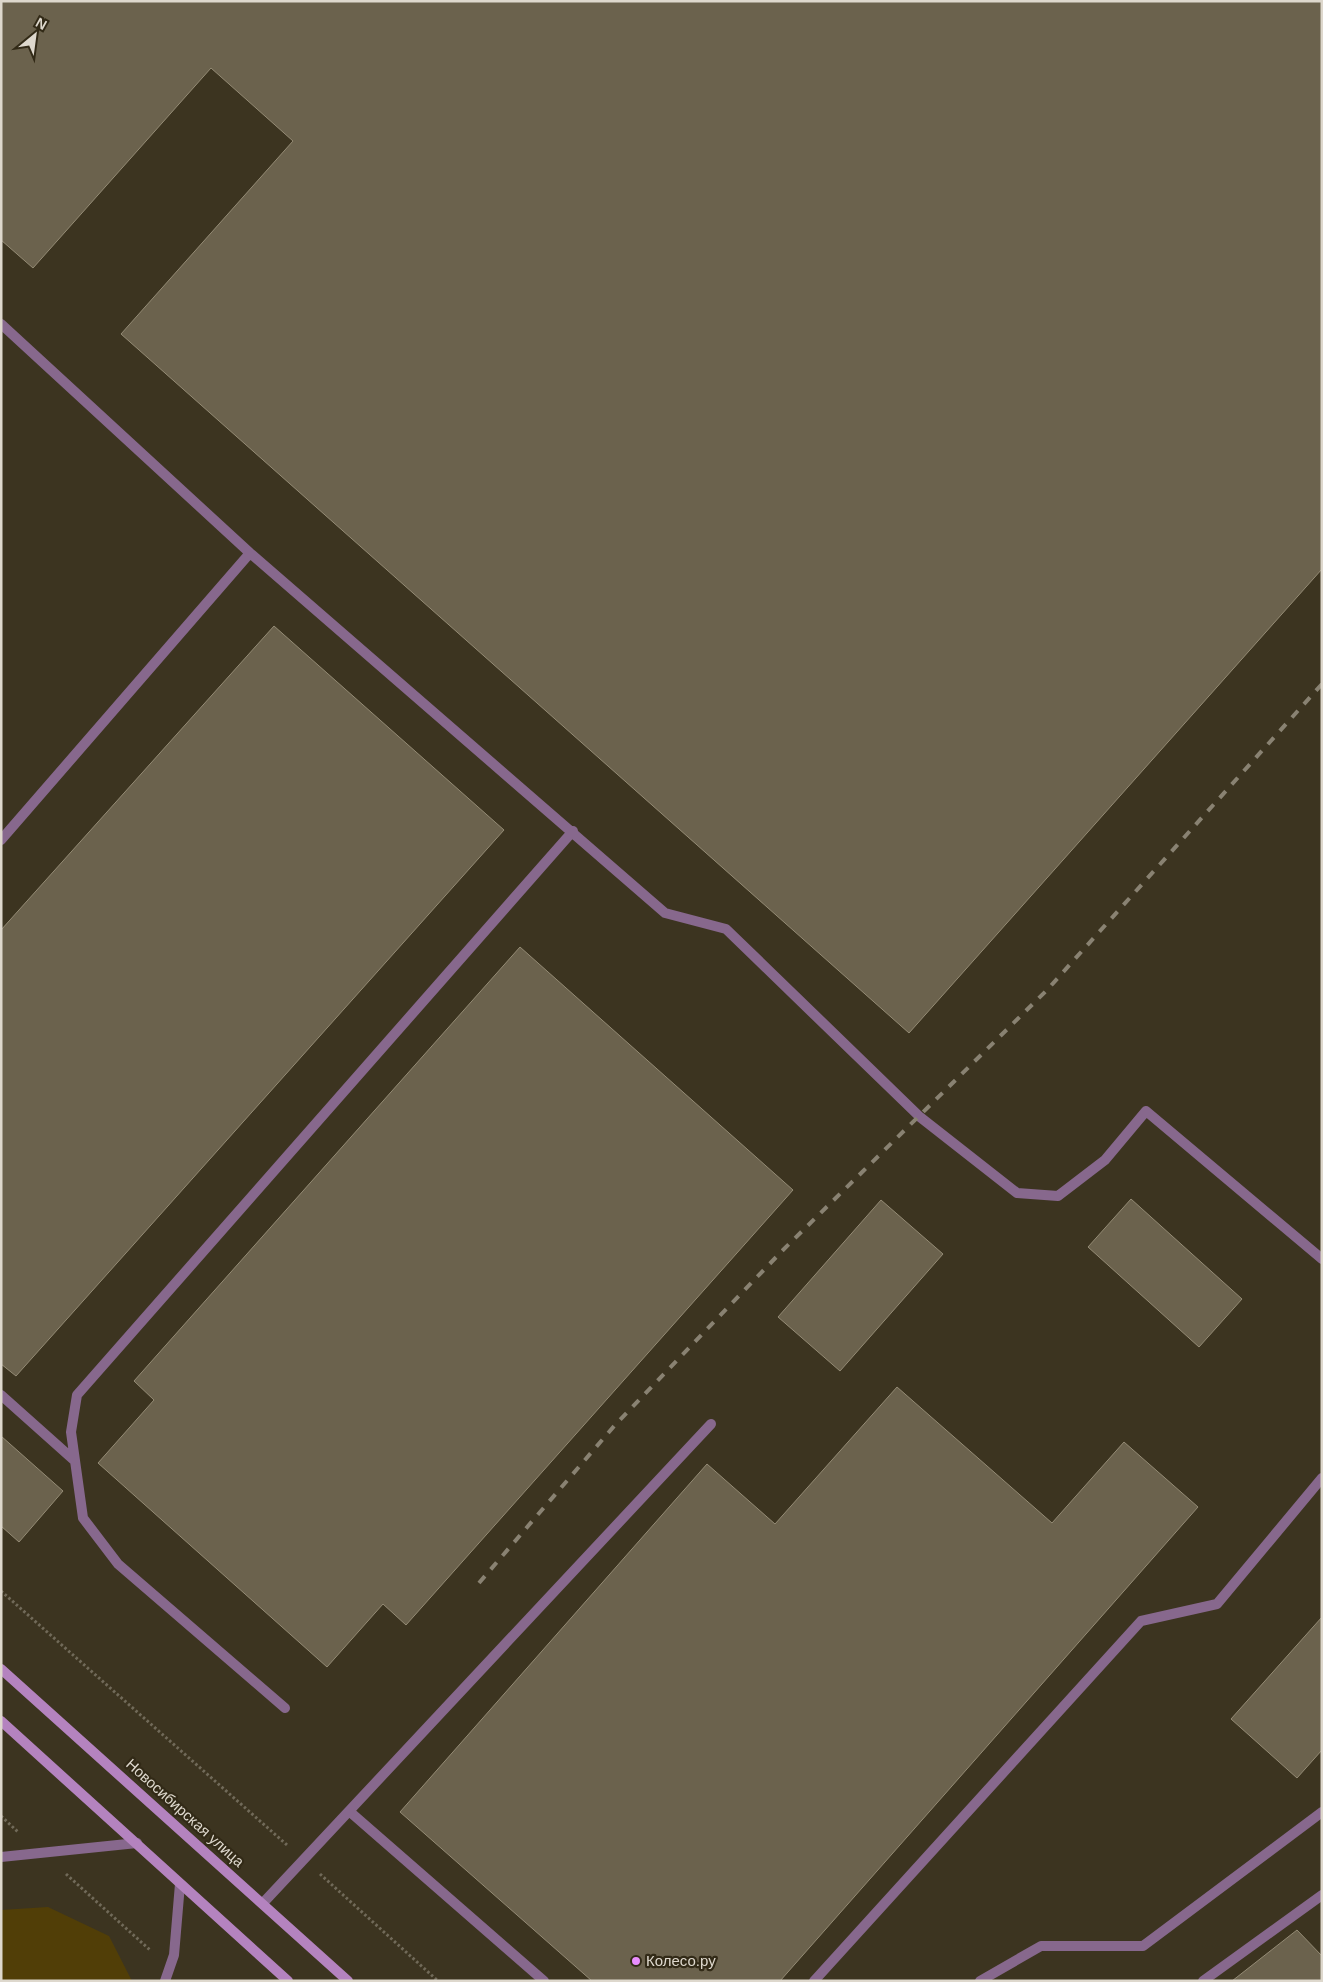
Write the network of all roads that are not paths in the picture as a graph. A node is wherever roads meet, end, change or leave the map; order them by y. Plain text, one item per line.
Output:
1 (1, 324) edge
2 (250, 553) junction
3 (573, 831) junction
4 (1, 840) edge
5 (1322, 1259) edge
6 (1, 1395) edge
7 (711, 1424) dead end
8 (75, 1460) junction
9 (1322, 1478) edge
10 (1, 1669) edge
11 (285, 1708) dead end
12 (1, 1721) edge
13 (349, 1811) junction
14 (1322, 1812) edge
15 (137, 1843) junction
16 (1, 1857) edge
17 (180, 1884) junction
18 (1322, 1896) edge
19 (263, 1903) junction
20 (165, 1981) edge
21 (288, 1981) edge
22 (348, 1981) edge
23 (544, 1981) edge
24 (814, 1981) edge
25 (980, 1981) edge
26 (1203, 1981) edge

1 - 2 lane
2 - 3 lane
2 - 4 lane
3 - 5 lane
3 - 8 lane
6 - 8 lane
7 - 13 lane
8 - 11 lane
9 - 24 lane
10 - 19 main road, Новосибирская улица
12 - 15 main road
13 - 19 lane
13 - 23 lane
14 - 25 lane
15 - 16 lane
15 - 17 main road
17 - 20 lane
17 - 21 main road
18 - 26 lane
19 - 22 main road, Новосибирская улица

